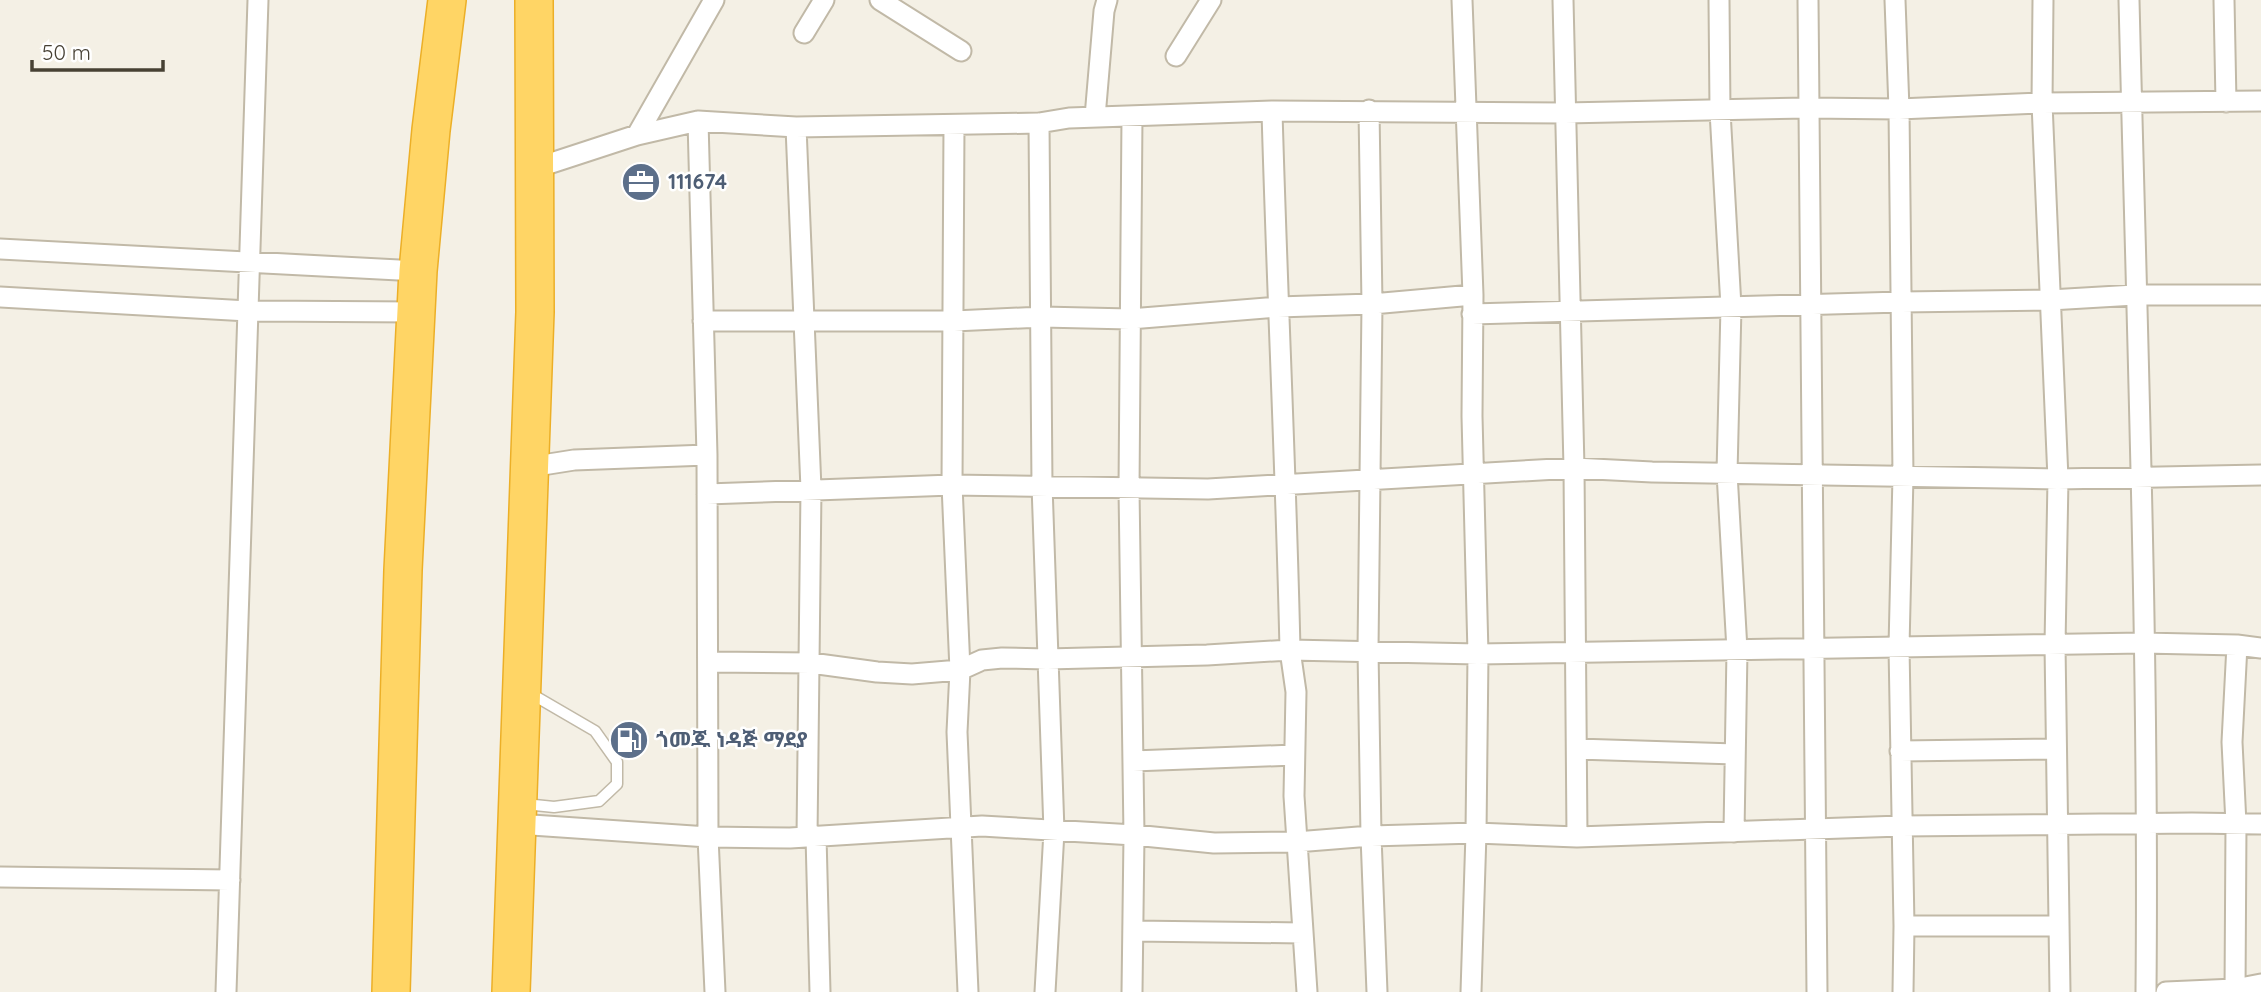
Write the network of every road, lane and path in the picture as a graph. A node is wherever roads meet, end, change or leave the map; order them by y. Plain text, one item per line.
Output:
1 (258, 0) edge
2 (447, 0) edge
3 (534, 0) edge
4 (714, 0) edge
5 (824, 0) edge
6 (880, 0) edge
7 (1108, 0) edge
8 (1211, 0) edge
9 (1462, 0) edge
10 (1563, 0) edge
11 (1719, 0) edge
12 (1808, 0) edge
13 (1895, 0) edge
14 (2043, 0) edge
15 (2129, 0) edge
16 (2224, 0) edge
17 (804, 33) dead end
18 (961, 51) dead end
19 (1176, 56) dead end
20 (2261, 101) edge
21 (2226, 102) junction
22 (2042, 103) junction
23 (2132, 103) junction
24 (1808, 108) junction
25 (1899, 109) junction
26 (1369, 110) junction
27 (1272, 111) junction
28 (1720, 111) junction
29 (1565, 113) junction
30 (1465, 114) junction
31 (1132, 116) junction
32 (1095, 117) junction
33 (698, 121) junction
34 (1039, 123) junction
35 (954, 125) junction
36 (796, 127) junction
37 (637, 135) junction
38 (536, 168) junction
39 (0, 249) edge
40 (248, 261) junction
41 (418, 271) junction
42 (2135, 295) junction
43 (2261, 295) edge
44 (0, 297) edge
45 (2050, 300) junction
46 (1901, 302) junction
47 (1372, 304) junction
48 (1472, 304) junction
49 (1812, 305) junction
50 (1278, 307) junction
51 (1731, 307) junction
52 (248, 311) junction
53 (416, 312) junction
54 (1569, 312) junction
55 (1042, 317) junction
56 (1130, 320) junction
57 (704, 321) junction
58 (804, 321) junction
59 (954, 321) junction
60 (707, 455) junction
61 (530, 467) junction
62 (1574, 468) junction
63 (1473, 472) junction
64 (1727, 473) junction
65 (2261, 475) edge
66 (1813, 476) junction
67 (1903, 476) junction
68 (2142, 477) junction
69 (1370, 480) junction
70 (2058, 480) junction
71 (1286, 484) junction
72 (952, 485) junction
73 (1042, 485) junction
74 (1129, 488) junction
75 (811, 489) junction
76 (707, 494) junction
77 (2143, 643) junction
78 (2054, 645) junction
79 (2237, 645) junction
80 (1899, 647) junction
81 (2261, 648) edge
82 (1812, 649) junction
83 (1290, 650) junction
84 (1368, 650) junction
85 (1737, 650) junction
86 (1577, 652) junction
87 (1478, 654) junction
88 (1132, 656) junction
89 (1047, 659) junction
90 (708, 662) junction
91 (810, 663) junction
92 (960, 670) junction
93 (522, 688) junction
94 (1577, 749) junction
95 (2056, 749) junction
96 (1900, 751) junction
97 (1735, 754) junction
98 (1294, 755) junction
99 (1133, 761) junction
100 (517, 814) junction
101 (2147, 824) junction
102 (2236, 824) junction
103 (2261, 824) edge
104 (2056, 825) junction
105 (1901, 826) junction
106 (961, 828) junction
107 (1815, 830) junction
108 (1054, 831) junction
109 (1734, 832) junction
110 (1476, 833) junction
111 (1134, 835) junction
112 (1371, 836) junction
113 (708, 837) junction
114 (812, 837) junction
115 (1577, 837) junction
116 (1296, 842) junction
117 (0, 877) edge
118 (230, 880) junction
119 (1905, 926) junction
120 (2058, 926) junction
121 (1133, 931) junction
122 (1302, 933) junction
123 (2261, 984) edge
124 (2235, 990) edge
125 (226, 992) edge
126 (391, 992) edge
127 (511, 992) edge
128 (715, 992) edge
129 (820, 992) edge
130 (968, 992) edge
131 (1045, 992) edge
132 (1132, 992) edge
133 (1307, 992) edge
134 (1377, 992) edge
135 (1471, 992) edge
136 (1817, 992) edge
137 (1903, 992) edge
138 (2060, 992) edge
139 (2146, 992) edge
140 (2166, 992) edge

1 - 40 street
2 - 41 highway
3 - 38 highway
4 - 37 street
5 - 17 street
6 - 18 street
7 - 32 street
8 - 19 street
9 - 30 street
10 - 29 street
11 - 28 street
12 - 24 street
13 - 25 street
14 - 22 street
15 - 23 street
16 - 21 street
20 - 21 street
21 - 23 street
22 - 23 street
22 - 25 street
22 - 45 street
23 - 42 street
24 - 25 street
24 - 28 street
24 - 49 street
25 - 46 street
26 - 27 street
26 - 30 street
26 - 47 street
27 - 31 street
27 - 50 street
28 - 29 street
28 - 51 street
29 - 30 street
29 - 54 street
30 - 48 street
31 - 32 street
31 - 56 street
32 - 34 street
33 - 36 street
33 - 37 street
33 - 57 street
34 - 35 street
34 - 55 street
35 - 36 street
35 - 59 street
36 - 58 street
37 - 38 street
38 - 61 highway
39 - 40 street
40 - 41 street
40 - 52 street
41 - 53 highway
42 - 43 street
42 - 45 street
42 - 68 street
44 - 52 street
45 - 46 street
45 - 70 street
46 - 49 street
46 - 67 street
47 - 48 street
47 - 50 street
47 - 69 street
48 - 54 street
48 - 63 street
49 - 51 street
49 - 66 street
50 - 56 street
50 - 71 street
51 - 54 street
51 - 64 street
52 - 53 street
52 - 118 street
53 - 126 highway
54 - 62 street
55 - 56 street
55 - 59 street
55 - 73 street
56 - 74 street
57 - 58 street
57 - 60 street
58 - 59 street
58 - 75 street
59 - 72 street
60 - 61 street
60 - 76 street
61 - 93 highway
62 - 63 street
62 - 64 street
62 - 86 street
63 - 69 street
63 - 87 street
64 - 66 street
64 - 85 street
65 - 68 street
66 - 67 street
66 - 82 street
67 - 70 street
67 - 80 street
68 - 70 street
68 - 77 street
69 - 71 street
69 - 84 street
70 - 78 street
71 - 74 street
71 - 83 street
72 - 73 street
72 - 75 street
72 - 92 street
73 - 74 street
73 - 89 street
74 - 88 street
75 - 76 street
75 - 91 street
76 - 90 street
77 - 78 street
77 - 79 street
77 - 101 street
78 - 80 street
78 - 95 street
79 - 81 street
79 - 102 street
80 - 82 street
80 - 96 street
82 - 85 street
82 - 107 street
83 - 84 street
83 - 88 street
83 - 98 street
84 - 87 street
84 - 112 street
85 - 86 street
85 - 97 street
86 - 87 street
86 - 94 street
87 - 110 street
88 - 89 street
88 - 99 street
89 - 92 street
89 - 108 street
90 - 91 street
90 - 113 street
91 - 92 street
91 - 114 street
92 - 106 street
93 - 100 highway
93 - 100 lane
94 - 97 street
94 - 115 street
95 - 96 street
95 - 104 street
96 - 105 street
97 - 109 street
98 - 99 street
98 - 116 street
99 - 111 street
100 - 113 street
100 - 127 highway
101 - 102 street
101 - 104 street
101 - 139 street
102 - 103 street
102 - 124 street
104 - 105 street
104 - 120 street
105 - 107 street
105 - 119 street
106 - 108 street
106 - 114 street
106 - 130 street
107 - 109 street
107 - 136 street
108 - 111 street
108 - 131 street
109 - 115 street
110 - 112 street
110 - 115 street
110 - 135 street
111 - 116 street
111 - 121 street
112 - 116 street
112 - 134 street
113 - 114 street
113 - 128 street
114 - 129 street
116 - 122 street
117 - 118 street
118 - 125 street
119 - 120 street
119 - 137 street
120 - 138 street
121 - 122 street
121 - 132 street
122 - 133 street
123 - 124 street
124 - 140 street

